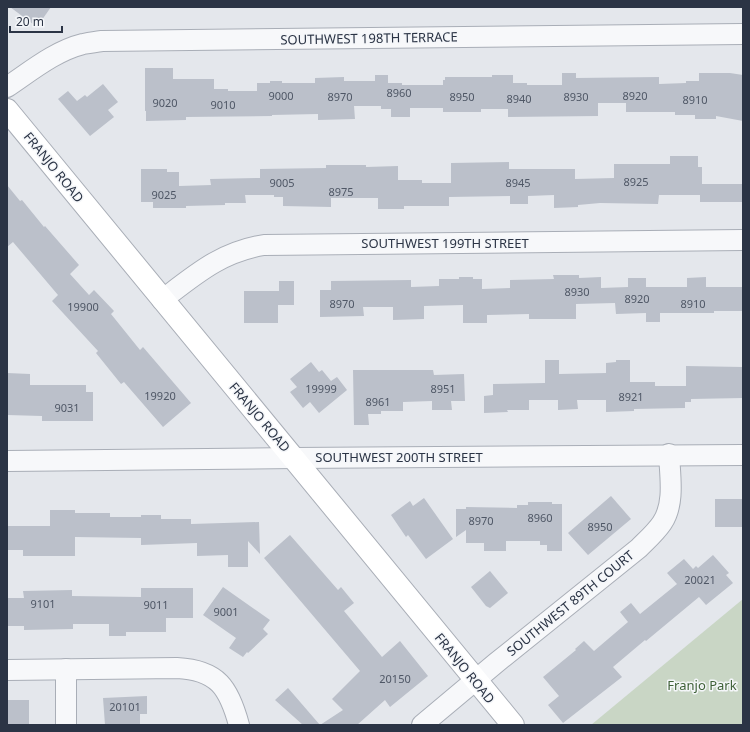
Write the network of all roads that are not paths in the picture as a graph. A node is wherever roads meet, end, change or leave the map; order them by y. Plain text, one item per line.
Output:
1 (743, 34) edge
2 (7, 87) edge
3 (7, 110) edge
4 (743, 240) edge
5 (162, 300) junction
6 (669, 454) junction
7 (743, 455) edge
8 (294, 458) junction
9 (7, 462) edge
10 (66, 669) junction
11 (7, 670) edge
12 (476, 680) junction
13 (66, 725) edge
14 (239, 725) edge
15 (422, 725) edge
16 (513, 725) edge

1 - 2 street, SOUTHWEST 198TH TERRACE
3 - 5 street, FRANJO ROAD
4 - 5 street, SOUTHWEST 199TH STREET
5 - 8 street, FRANJO ROAD
6 - 7 street, SOUTHWEST 200TH STREET
6 - 8 street, SOUTHWEST 200TH STREET
6 - 12 street, SOUTHWEST 89TH COURT
8 - 9 street, SOUTHWEST 200TH STREET
8 - 12 street, FRANJO ROAD
10 - 11 street
10 - 13 street
10 - 14 street
12 - 15 street, SOUTHWEST 89TH COURT
12 - 16 street, FRANJO ROAD

